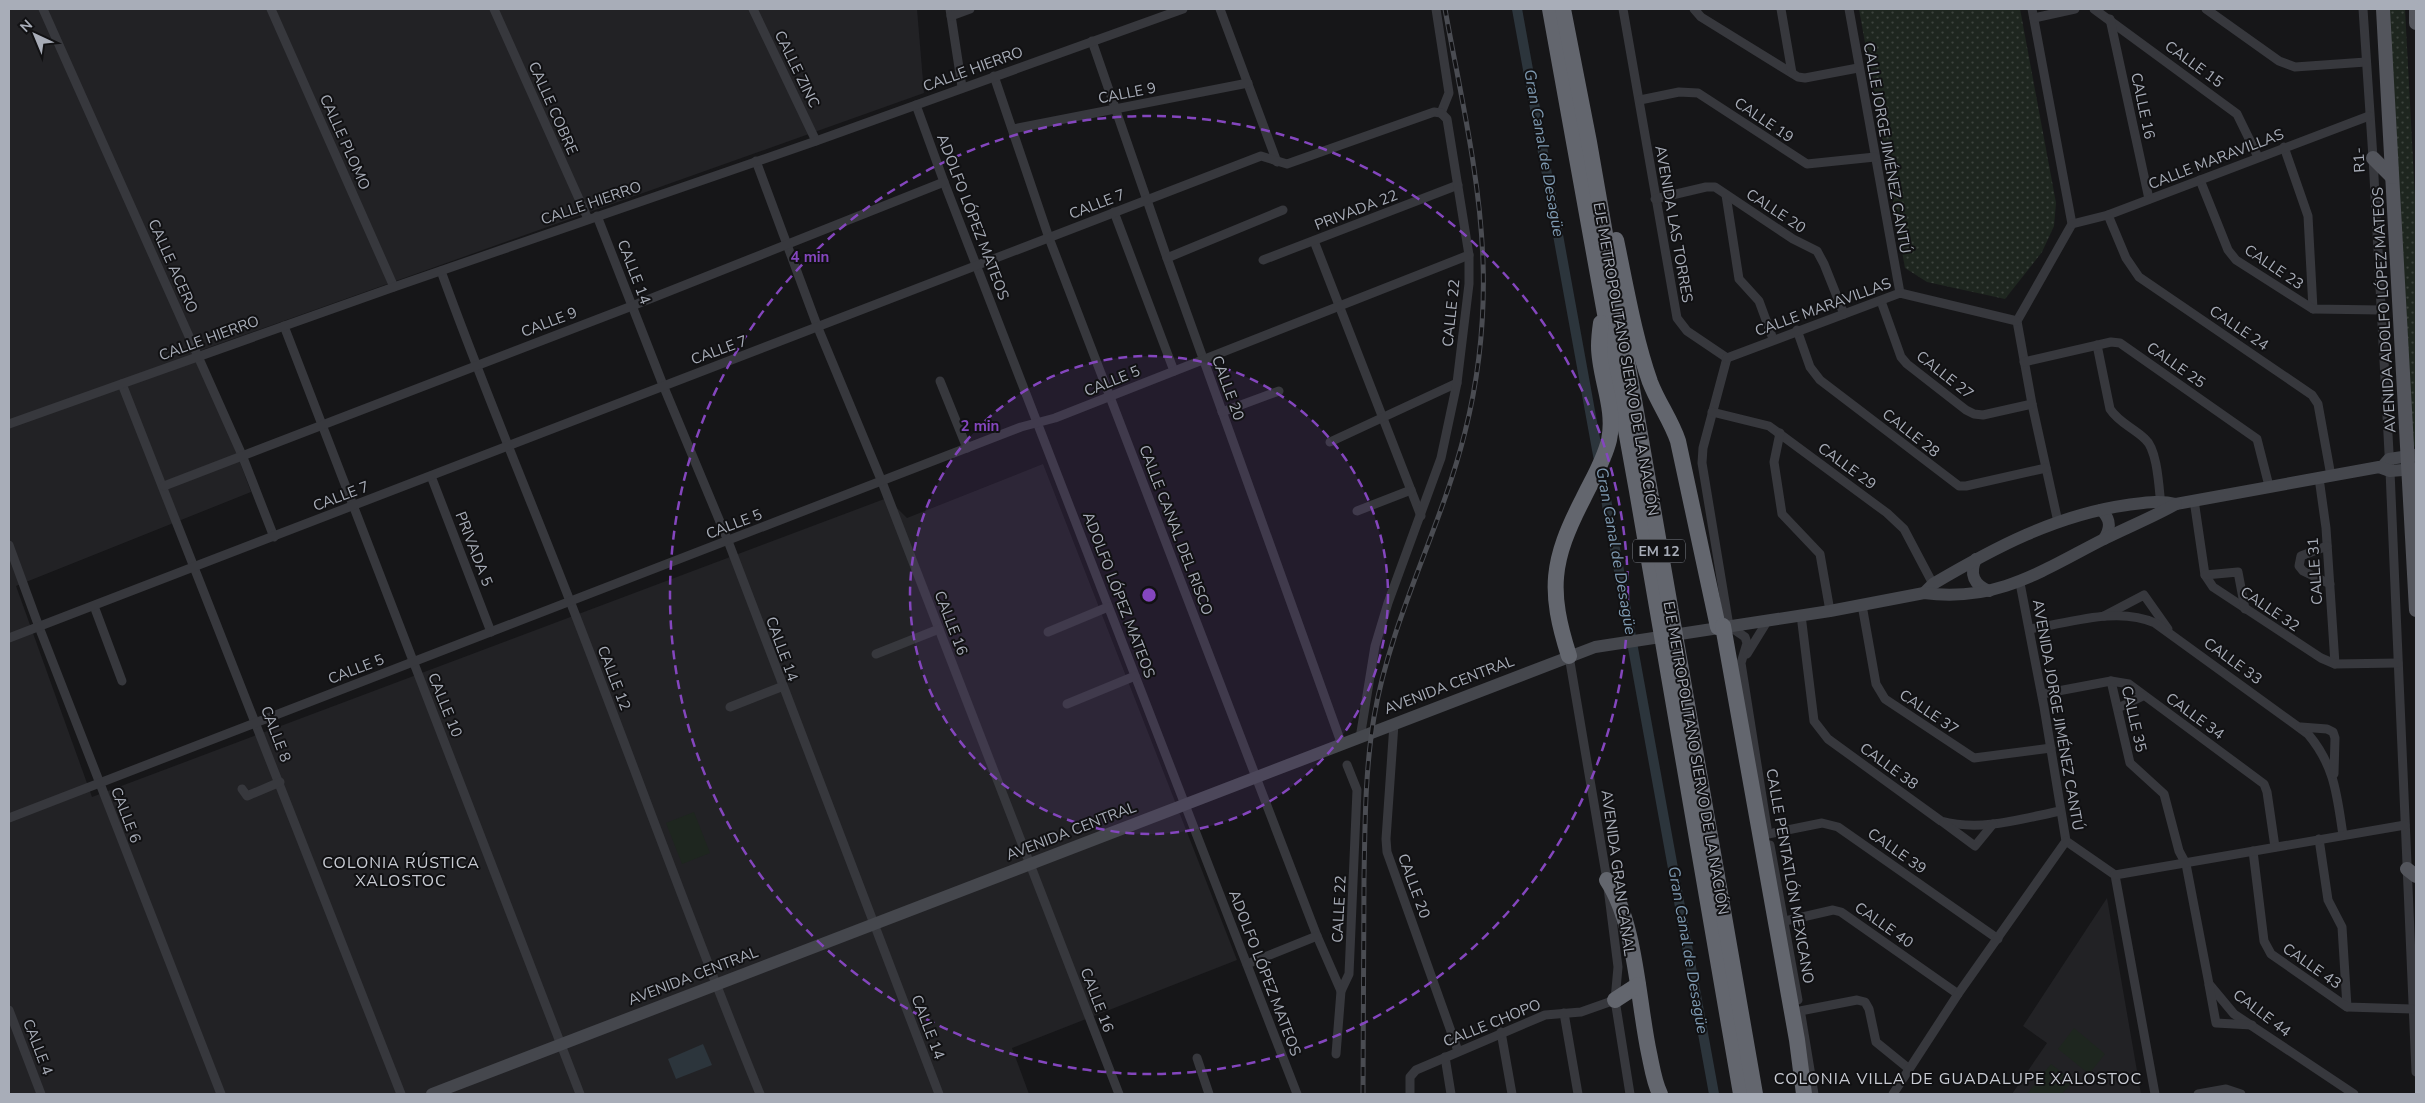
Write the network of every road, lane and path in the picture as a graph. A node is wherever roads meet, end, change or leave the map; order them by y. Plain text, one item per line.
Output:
1 (44, 9) edge
2 (271, 9) edge
3 (494, 9) edge
4 (753, 9) edge
5 (970, 9) edge
6 (1183, 9) edge
7 (1220, 9) edge
8 (1436, 9) edge
9 (1550, 9) edge
10 (1563, 9) edge
11 (1623, 9) edge
12 (1694, 9) edge
13 (1781, 9) edge
14 (1848, 9) edge
15 (2075, 9) edge
16 (2094, 9) edge
17 (2206, 9) edge
18 (2363, 9) edge
19 (2383, 9) edge
20 (2416, 9) edge
21 (950, 12) edge
22 (2033, 13) edge
23 (2110, 19) junction
24 (2416, 24) edge
25 (1092, 40) junction
26 (2366, 62) junction
27 (1858, 68) junction
28 (1792, 73) junction
29 (994, 76) junction
30 (1248, 83) junction
31 (962, 87) junction
32 (1640, 100) junction
33 (916, 105) junction
34 (1115, 109) junction
35 (1441, 113) junction
36 (2369, 116) junction
37 (1012, 129) junction
38 (816, 141) junction
39 (1589, 142) junction
40 (2284, 147) junction
41 (1875, 157) junction
42 (2258, 157) junction
43 (2373, 158) junction
44 (756, 161) junction
45 (1277, 162) junction
46 (2392, 177) junction
47 (2200, 180) junction
48 (944, 182) junction
49 (1458, 185) junction
50 (1726, 195) junction
51 (1655, 199) junction
52 (2149, 199) junction
53 (1146, 200) junction
54 (1283, 210) dead end
55 (1114, 212) junction
56 (2108, 215) junction
57 (592, 217) junction
58 (2072, 224) junction
59 (1049, 238) junction
60 (1314, 241) junction
61 (788, 243) junction
62 (1469, 255) junction
63 (1166, 258) junction
64 (1263, 260) dead end
65 (976, 264) junction
66 (441, 271) junction
67 (394, 286) junction
68 (1900, 293) junction
69 (1603, 301) junction
70 (1881, 301) junction
71 (632, 306) junction
72 (1340, 307) junction
73 (2313, 309) junction
74 (2381, 310) junction
75 (1844, 314) junction
76 (2017, 322) junction
77 (284, 326) junction
78 (818, 328) junction
79 (1797, 330) junction
80 (1773, 339) junction
81 (2097, 345) junction
82 (199, 357) junction
83 (1727, 358) junction
84 (1203, 360) junction
85 (2024, 362) junction
86 (475, 365) junction
87 (1174, 371) junction
88 (940, 381) dead end
89 (1457, 383) junction
90 (122, 384) junction
91 (663, 385) junction
92 (1279, 391) dead end
93 (1109, 397) junction
94 (2032, 404) junction
95 (1222, 412) junction
96 (1712, 412) junction
97 (1382, 418) junction
98 (1039, 423) junction
99 (9, 424) edge
100 (320, 424) junction
101 (1780, 433) junction
102 (1330, 442) dead end
103 (507, 447) junction
104 (966, 448) junction
105 (242, 455) junction
106 (2413, 463) edge
107 (2387, 465) junction
108 (2046, 468) junction
109 (431, 476) junction
110 (2325, 477) junction
111 (882, 482) junction
112 (164, 486) junction
113 (2269, 486) junction
114 (1411, 490) junction
115 (2194, 500) junction
116 (2161, 506) junction
117 (352, 507) junction
118 (2102, 510) junction
119 (1357, 511) dead end
120 (2412, 514) junction
121 (1421, 516) junction
122 (2392, 516) junction
123 (2058, 522) junction
124 (274, 536) junction
125 (2104, 539) junction
126 (728, 541) junction
127 (9, 545) edge
128 (2327, 546) junction
129 (1976, 559) junction
130 (195, 567) junction
131 (2205, 575) junction
132 (2020, 582) junction
133 (2330, 584) junction
134 (1929, 589) junction
135 (1989, 592) junction
136 (570, 602) junction
137 (1862, 605) junction
138 (94, 606) junction
139 (1108, 608) junction
140 (2245, 609) junction
141 (2416, 610) edge
142 (1830, 611) junction
143 (1801, 615) junction
144 (2101, 617) junction
145 (1768, 620) junction
146 (1723, 626) junction
147 (39, 627) junction
148 (939, 629) junction
149 (2030, 629) junction
150 (491, 632) junction
151 (1048, 632) dead end
152 (2170, 634) junction
153 (9, 638) edge
154 (876, 654) dead end
155 (1569, 656) junction
156 (412, 662) junction
157 (2398, 662) junction
158 (1741, 663) junction
159 (2335, 664) junction
160 (1136, 676) junction
161 (122, 681) dead end
162 (2110, 681) junction
163 (781, 687) junction
164 (2042, 694) junction
165 (2143, 696) junction
166 (1067, 704) dead end
167 (730, 707) dead end
168 (2118, 708) junction
169 (257, 722) junction
170 (1394, 724) junction
171 (2301, 727) junction
172 (1360, 738) junction
173 (1342, 744) junction
174 (2051, 748) junction
175 (1347, 765) dead end
176 (1257, 776) junction
177 (2334, 777) junction
178 (280, 782) junction
179 (99, 783) junction
180 (242, 789) dead end
181 (1184, 804) junction
182 (2060, 811) junction
183 (9, 818) edge
184 (1941, 821) junction
185 (1993, 824) junction
186 (2405, 825) junction
187 (1768, 834) junction
188 (2343, 835) junction
189 (2319, 839) junction
190 (2066, 841) junction
191 (2275, 847) junction
192 (2254, 851) junction
193 (2186, 864) junction
194 (1029, 865) junction
195 (2412, 872) edge
196 (2115, 875) junction
197 (1607, 880) junction
198 (1785, 921) junction
199 (873, 924) junction
200 (1316, 936) junction
201 (1998, 939) junction
202 (1247, 964) junction
203 (2209, 984) junction
204 (715, 985) junction
205 (1638, 985) junction
206 (1341, 991) junction
207 (1958, 994) junction
208 (1615, 1000) junction
209 (2347, 1007) junction
210 (2412, 1009) junction
211 (9, 1010) edge
212 (1800, 1011) junction
213 (1564, 1013) junction
214 (2252, 1025) junction
215 (1501, 1032) junction
216 (560, 1044) junction
217 (1458, 1051) junction
218 (1336, 1054) dead end
219 (1445, 1057) junction
220 (1197, 1058) dead end
221 (1908, 1068) junction
222 (2416, 1072) edge
223 (2226, 1091) edge
224 (1659, 1093) edge
225 (41, 1094) edge
226 (222, 1094) edge
227 (402, 1094) edge
228 (432, 1094) edge
229 (580, 1094) edge
230 (760, 1094) edge
231 (939, 1094) edge
232 (1119, 1094) edge
233 (1209, 1094) edge
234 (1297, 1094) edge
235 (1410, 1094) edge
236 (1451, 1094) edge
237 (1512, 1094) edge
238 (1578, 1094) edge
239 (1630, 1094) edge
240 (1741, 1094) edge
241 (1755, 1094) edge
242 (1804, 1094) edge
243 (1814, 1094) edge
244 (1892, 1094) edge
245 (2154, 1094) edge
246 (2198, 1094) edge
247 (2241, 1094) edge
248 (2354, 1094) edge

1 - 82 street, CALLE ACERO
2 - 67 street, CALLE PLOMO
3 - 57 street, CALLE COBRE
4 - 38 street, CALLE ZINC
5 - 21 street
6 - 25 street, CALLE HIERRO
7 - 30 street
8 - 35 street
9 - 69 highway, EJE METROPOLITANO SIERVO DE LA NACIÓN / EM 12
10 - 39 highway, EJE METROPOLITANO SIERVO DE LA NACIÓN / EM 12
11 - 32 street, AVENIDA LAS TORRES
12 - 28 street
13 - 28 street
14 - 27 street, CALLE JORGE JIMÉNEZ CANTÚ
15 - 22 street
16 - 23 street, CALLE 15
17 - 26 street
18 - 26 street, R1-
19 - 46 main road, AVENIDA ADOLFO LÓPEZ MATEOS
20 - 24 main road
21 - 31 street
22 - 58 street
23 - 42 street, CALLE 15
23 - 52 street, CALLE 16
25 - 29 street, CALLE HIERRO
25 - 34 street, CALLE 20
26 - 36 street, R1-
27 - 28 street
27 - 41 street, CALLE JORGE JIMÉNEZ CANTÚ
29 - 31 street, CALLE HIERRO
29 - 37 street, CALLE CANAL DEL RISCO
30 - 34 street, CALLE 9
30 - 45 street
31 - 33 street, CALLE HIERRO
32 - 41 street, CALLE 19
32 - 51 street, AVENIDA LAS TORRES
33 - 38 street, CALLE HIERRO
33 - 48 street, ADOLFO LÓPEZ MATEOS
34 - 37 street, CALLE 9
34 - 53 street, CALLE 20
35 - 45 street, CALLE 7
35 - 49 street, CALLE 22
36 - 40 street, CALLE MARAVILLAS
36 - 43 street, R1-
37 - 59 street, CALLE CANAL DEL RISCO
38 - 44 street, CALLE HIERRO
39 - 146 highway
39 - 241 highway, EJE METROPOLITANO SIERVO DE LA NACIÓN / EM 12
40 - 42 street, CALLE MARAVILLAS
40 - 73 street
41 - 68 street, CALLE JORGE JIMÉNEZ CANTÚ
42 - 47 street, CALLE MARAVILLAS
43 - 46 main road
43 - 74 street, R1-
44 - 57 street, CALLE HIERRO
44 - 61 street, CALLE 16
45 - 53 street, CALLE 7
46 - 106 main road, AVENIDA ADOLFO LÓPEZ MATEOS
47 - 52 street, CALLE MARAVILLAS
47 - 73 street, CALLE 23
48 - 61 street, CALLE 9
48 - 65 street, ADOLFO LÓPEZ MATEOS
49 - 60 street, PRIVADA 22
49 - 62 street, CALLE 22
50 - 51 street, CALLE 20
50 - 75 street, CALLE 20
50 - 80 street
51 - 83 street, AVENIDA LAS TORRES
52 - 56 street, CALLE MARAVILLAS
53 - 55 street, CALLE 7
53 - 63 street, CALLE 20
54 - 63 street
55 - 59 street, CALLE 7
55 - 87 street
56 - 58 street, CALLE MARAVILLAS
56 - 110 street, CALLE 24
57 - 66 street, CALLE HIERRO
57 - 71 street, CALLE 14
58 - 76 street
59 - 65 street, CALLE 7
59 - 93 street, CALLE CANAL DEL RISCO
60 - 64 street, PRIVADA 22
60 - 72 street
61 - 71 street, CALLE 9
61 - 78 street, CALLE 16
62 - 72 street, CALLE 5
62 - 89 street, CALLE 22
63 - 84 street, CALLE 20
65 - 78 street, CALLE 7
65 - 98 street, ADOLFO LÓPEZ MATEOS
66 - 67 street, CALLE HIERRO
66 - 86 street, CALLE 12
67 - 77 street, CALLE HIERRO
68 - 70 street, CALLE MARAVILLAS
68 - 76 street, CALLE MARAVILLAS
69 - 155 highway
69 - 240 highway, EJE METROPOLITANO SIERVO DE LA NACIÓN / EM 12
70 - 75 street, CALLE MARAVILLAS
70 - 94 street, CALLE 27
71 - 86 street, CALLE 9
71 - 91 street, CALLE 14
72 - 84 street, CALLE 5
72 - 97 street
73 - 74 street, CALLE 23
74 - 107 street, R1-
75 - 79 street, CALLE MARAVILLAS
76 - 85 street
77 - 82 street, CALLE HIERRO
77 - 100 street, CALLE 10
78 - 91 street, CALLE 7
78 - 111 street, CALLE 16
79 - 80 street, CALLE MARAVILLAS
79 - 108 street, CALLE 28
80 - 83 street, CALLE MARAVILLAS
81 - 85 street, CALLE 25
81 - 113 street, CALLE 25
81 - 116 street
82 - 90 street, CALLE HIERRO
82 - 105 street, CALLE ACERO
83 - 96 street
84 - 87 street, CALLE 5
84 - 95 street, CALLE 20
85 - 94 street
86 - 100 street, CALLE 9
86 - 103 street, CALLE 12
87 - 93 street, CALLE 5
88 - 104 street
89 - 97 street
89 - 121 street, CALLE 22
90 - 99 street, CALLE HIERRO
90 - 112 street, CALLE 8
91 - 103 street, CALLE 7
91 - 126 street, CALLE 14
92 - 95 street
93 - 98 street, CALLE 5
93 - 176 street, CALLE CANAL DEL RISCO
94 - 108 street
95 - 173 street, CALLE 20
96 - 101 street, CALLE 29
96 - 146 street
97 - 102 street
97 - 114 street
98 - 104 street, CALLE 5
98 - 139 street, ADOLFO LÓPEZ MATEOS
100 - 105 street, CALLE 9
100 - 117 street, CALLE 10
101 - 134 street, CALLE 29
101 - 142 street
103 - 109 street, CALLE 7
103 - 136 street, CALLE 12
104 - 111 street, CALLE 5
105 - 112 street, CALLE 9
105 - 124 street, CALLE ACERO
106 - 107 street
106 - 120 main road, AVENIDA ADOLFO LÓPEZ MATEOS
107 - 110 street
107 - 122 street, R1-
108 - 123 street
109 - 117 street, CALLE 7
109 - 150 street, PRIVADA 5
110 - 113 street
110 - 128 street, CALLE 31
111 - 126 street, CALLE 5
111 - 148 street, CALLE 16
112 - 130 street, CALLE 8
113 - 115 street
114 - 119 street
114 - 121 street
115 - 116 street
115 - 131 street
116 - 118 street
116 - 125 street
117 - 124 street, CALLE 7
117 - 156 street, CALLE 10
118 - 123 street
118 - 125 street
120 - 122 street
120 - 141 main road, AVENIDA ADOLFO LÓPEZ MATEOS
121 - 172 street, CALLE 22
122 - 157 street, R1-
123 - 129 street
124 - 130 street, CALLE 7
125 - 132 street
126 - 136 street, CALLE 5
126 - 163 street, CALLE 14
127 - 147 street, CALLE 6
128 - 133 street, CALLE 31
128 - 133 street
129 - 134 street
129 - 135 street
130 - 138 street, CALLE 7
130 - 169 street, CALLE 8
131 - 140 street, CALLE 32
131 - 140 street
132 - 135 street
132 - 149 street, AVENIDA JORGE JIMÉNEZ CANTÚ
133 - 159 street, CALLE 31
134 - 135 street
134 - 137 street, AVENIDA CENTRAL
136 - 150 street, CALLE 5
136 - 204 street, CALLE 12
137 - 142 street, AVENIDA CENTRAL
137 - 174 street, CALLE 37
138 - 147 street, CALLE 7
138 - 161 street
139 - 151 street
139 - 160 street, ADOLFO LÓPEZ MATEOS
140 - 159 street, CALLE 32
142 - 143 street, AVENIDA CENTRAL
143 - 145 street, AVENIDA CENTRAL
143 - 184 street, CALLE 38
144 - 149 street, CALLE 33
144 - 152 street, CALLE 33
144 - 152 street
145 - 146 street, AVENIDA CENTRAL
145 - 158 street
146 - 155 street, AVENIDA CENTRAL
146 - 158 street, CALLE PENTATLÓN MEXICANO
146 - 242 highway
147 - 153 street, CALLE 7
147 - 179 street, CALLE 6
148 - 154 street
148 - 194 street, CALLE 16
149 - 164 street, AVENIDA JORGE JIMÉNEZ CANTÚ
150 - 156 street, CALLE 5
152 - 171 street, CALLE 33
155 - 170 street, AVENIDA CENTRAL
155 - 197 street, AVENIDA GRAN CANAL
156 - 169 street, CALLE 5
156 - 216 street, CALLE 10
157 - 159 street, CALLE 32
157 - 186 street, R1-
158 - 187 street, CALLE PENTATLÓN MEXICANO
160 - 166 street
160 - 181 street, ADOLFO LÓPEZ MATEOS
162 - 164 street, CALLE 34
162 - 165 street, CALLE 34
162 - 168 street, CALLE 35
163 - 167 street
163 - 199 street, CALLE 14
164 - 174 street, AVENIDA JORGE JIMÉNEZ CANTÚ
165 - 168 street
165 - 191 street, CALLE 34
168 - 193 street, CALLE 35
169 - 178 street, CALLE 8
169 - 179 street, CALLE 5
170 - 172 street, AVENIDA CENTRAL
170 - 217 street, CALLE 20
171 - 177 street, CALLE 33
171 - 177 street
172 - 173 street, AVENIDA CENTRAL
173 - 176 street, AVENIDA CENTRAL
174 - 182 street, AVENIDA JORGE JIMÉNEZ CANTÚ
175 - 206 street, CALLE 22
176 - 181 street, AVENIDA CENTRAL
176 - 200 street, CALLE CANAL DEL RISCO
177 - 188 street, CALLE 33
178 - 180 street
178 - 227 street, CALLE 8
179 - 183 street, CALLE 5
179 - 226 street, CALLE 6
181 - 194 street, AVENIDA CENTRAL
181 - 202 street, ADOLFO LÓPEZ MATEOS
182 - 185 street, CALLE 38
182 - 190 street, AVENIDA JORGE JIMÉNEZ CANTÚ
184 - 185 street, CALLE 38
184 - 185 street
186 - 188 street
186 - 195 street, R1-
187 - 198 street, CALLE PENTATLÓN MEXICANO
187 - 201 street, CALLE 39
188 - 189 street
189 - 191 street
189 - 209 street
190 - 196 street, AVENIDA JORGE JIMÉNEZ CANTÚ
190 - 201 street
191 - 192 street
192 - 193 street
192 - 209 street, CALLE 43
193 - 196 street
193 - 203 street, CALLE 44
194 - 199 street, AVENIDA CENTRAL
194 - 232 street, CALLE 16
195 - 210 street, R1-
196 - 245 street
197 - 205 highway
197 - 208 street, AVENIDA GRAN CANAL
198 - 207 street, CALLE 40
198 - 212 street, CALLE PENTATLÓN MEXICANO
199 - 204 street, AVENIDA CENTRAL
199 - 231 street, CALLE 14
200 - 202 street
200 - 206 street, CALLE CANAL DEL RISCO
201 - 207 street
202 - 234 street, ADOLFO LÓPEZ MATEOS
203 - 214 street, CALLE 44
203 - 214 street
204 - 216 street, AVENIDA CENTRAL
204 - 230 street, CALLE 12
205 - 208 highway
205 - 224 highway
206 - 218 street, CALLE 22
207 - 221 street
208 - 213 street, CALLE CHOPO
208 - 239 street, AVENIDA GRAN CANAL
209 - 210 street, CALLE 43
210 - 222 street, R1-
211 - 225 street, CALLE 4
212 - 221 street
212 - 243 street, CALLE PENTATLÓN MEXICANO
213 - 215 street, CALLE CHOPO
213 - 238 street
214 - 248 street, CALLE 44
215 - 217 street, CALLE CHOPO
215 - 237 street
216 - 228 street, AVENIDA CENTRAL
216 - 229 street, CALLE 10
217 - 219 street, CALLE CHOPO
219 - 235 street, CALLE CHOPO
219 - 236 street
220 - 233 street
221 - 244 street
223 - 246 street
223 - 247 street

